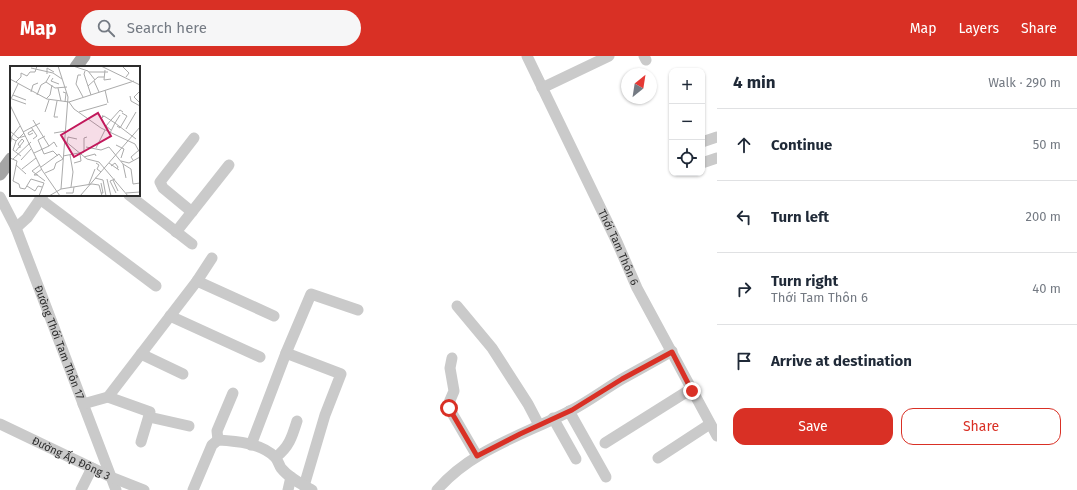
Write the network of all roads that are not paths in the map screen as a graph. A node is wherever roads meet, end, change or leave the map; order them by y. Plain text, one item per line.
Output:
1 (84, 56) edge
2 (527, 56) edge
3 (609, 56) edge
4 (77, 66) edge
5 (542, 88) junction
6 (717, 137) edge
7 (194, 138) dead end
8 (705, 141) edge
9 (717, 158) edge
10 (10, 160) edge
11 (705, 162) edge
12 (229, 165) dead end
13 (0, 174) edge
14 (130, 196) edge
15 (0, 197) edge
16 (42, 197) edge
17 (192, 212) junction
18 (16, 228) junction
19 (176, 232) junction
20 (192, 244) dead end
21 (212, 258) dead end
22 (197, 281) junction
23 (156, 286) dead end
24 (457, 306) dead end
25 (358, 310) dead end
26 (170, 316) junction
27 (274, 316) dead end
28 (672, 352) junction
29 (286, 353) junction
30 (141, 354) junction
31 (260, 357) dead end
32 (452, 358) dead end
33 (183, 374) dead end
34 (692, 389) junction
35 (232, 393) dead end
36 (108, 397) junction
37 (83, 404) junction
38 (569, 411) junction
39 (149, 417) junction
40 (553, 418) junction
41 (298, 421) dead end
42 (0, 424) edge
43 (710, 424) junction
44 (539, 425) junction
45 (189, 426) dead end
46 (717, 435) edge
47 (218, 440) junction
48 (141, 442) dead end
49 (605, 442) dead end
50 (251, 445) junction
51 (477, 456) junction
52 (276, 457) junction
53 (658, 458) dead end
54 (576, 459) dead end
55 (92, 468) junction
56 (111, 477) junction
57 (291, 477) junction
58 (606, 477) dead end
59 (308, 488) edge
60 (81, 490) edge
61 (116, 490) edge
62 (144, 490) edge
63 (193, 490) edge
64 (288, 490) edge
65 (437, 490) edge

1 - 4 main road
2 - 5 street, Thới Tam Thôn 6
3 - 5 street
5 - 28 street, Thới Tam Thôn 6
6 - 8 street
7 - 17 street
9 - 11 street
10 - 13 main road
12 - 17 street
14 - 19 street
15 - 18 street, Đường Thới Tam Thôn 17
16 - 18 street
16 - 23 street
17 - 19 street
18 - 37 street, Đường Thới Tam Thôn 17
19 - 20 street
21 - 22 street
22 - 26 street
22 - 27 street
24 - 44 street
25 - 29 street
26 - 30 street
26 - 31 street
28 - 34 street, Thới Tam Thôn 6
28 - 38 street
29 - 50 street
29 - 59 street
30 - 33 street
30 - 36 street
32 - 51 street
34 - 43 street, Thới Tam Thôn 6
34 - 49 street
35 - 47 street
36 - 37 street
36 - 39 street
37 - 56 street, Đường Thới Tam Thôn 17
38 - 40 street
38 - 58 street
39 - 45 street
39 - 48 street
40 - 44 street
40 - 54 street
41 - 52 street
42 - 55 street, Đường Ấp Đông 3
43 - 46 street, Thới Tam Thôn 6
43 - 53 street
44 - 51 street
47 - 50 street
47 - 63 street
50 - 52 street
51 - 65 street
52 - 57 street
55 - 56 street, Đường Ấp Đông 3
55 - 60 street
56 - 61 street, Đường Thới Tam Thôn 17
56 - 62 street, Đường Ấp Đông 3
57 - 59 street
57 - 64 street

